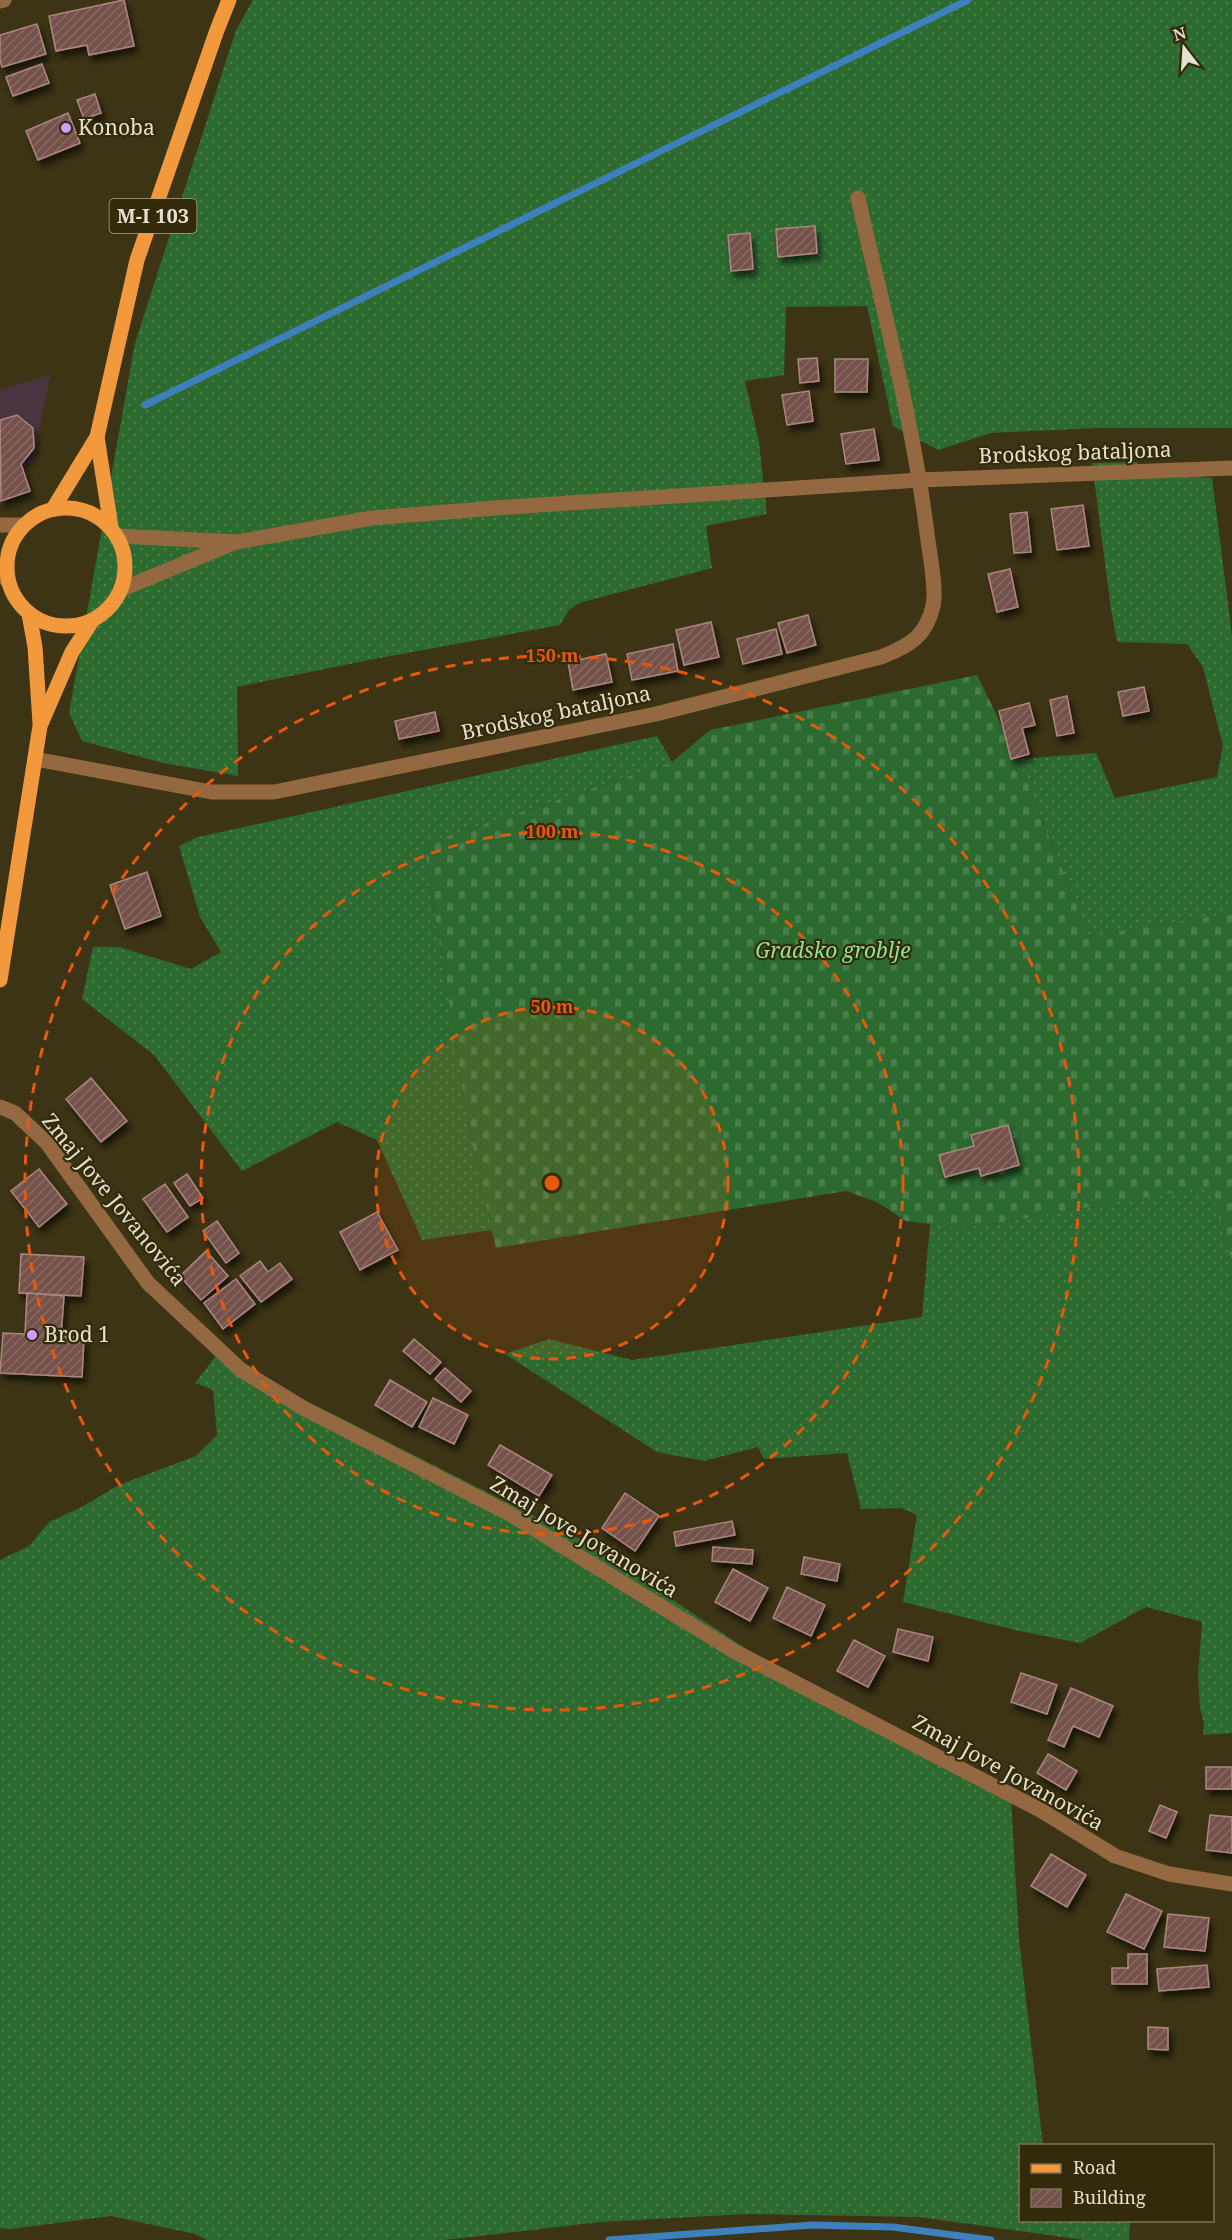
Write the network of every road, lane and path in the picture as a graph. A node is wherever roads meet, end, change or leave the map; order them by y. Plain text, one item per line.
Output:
1 (229, 0) edge
2 (858, 198) dead end
3 (97, 437) junction
4 (1232, 468) edge
5 (920, 480) junction
6 (53, 509) junction
7 (0, 525) edge
8 (24, 525) junction
9 (114, 532) junction
10 (237, 542) junction
11 (4, 577) edge
12 (122, 589) junction
13 (29, 614) junction
14 (92, 621) junction
15 (40, 726) junction
16 (35, 759) junction
17 (0, 980) edge
18 (0, 1107) edge
19 (1232, 1884) edge

1 - 3 main road, M-I 103
2 - 5 street, Brodskog bataljona
3 - 6 main road, M-I 103
3 - 9 main road, M-I 103
4 - 5 street, Brodskog bataljona
5 - 10 street, Brodskog bataljona
5 - 16 street, Brodskog bataljona
6 - 8 main road
6 - 9 main road
7 - 8 street
8 - 11 main road
9 - 10 street, Brodskog bataljona
9 - 12 main road, M-I 103
10 - 12 street, Brodskog bataljona
11 - 13 main road
12 - 14 main road
13 - 14 main road
13 - 15 main road
14 - 15 main road
15 - 16 main road
16 - 17 main road
18 - 19 street, Zmaj Jove Jovanovića

